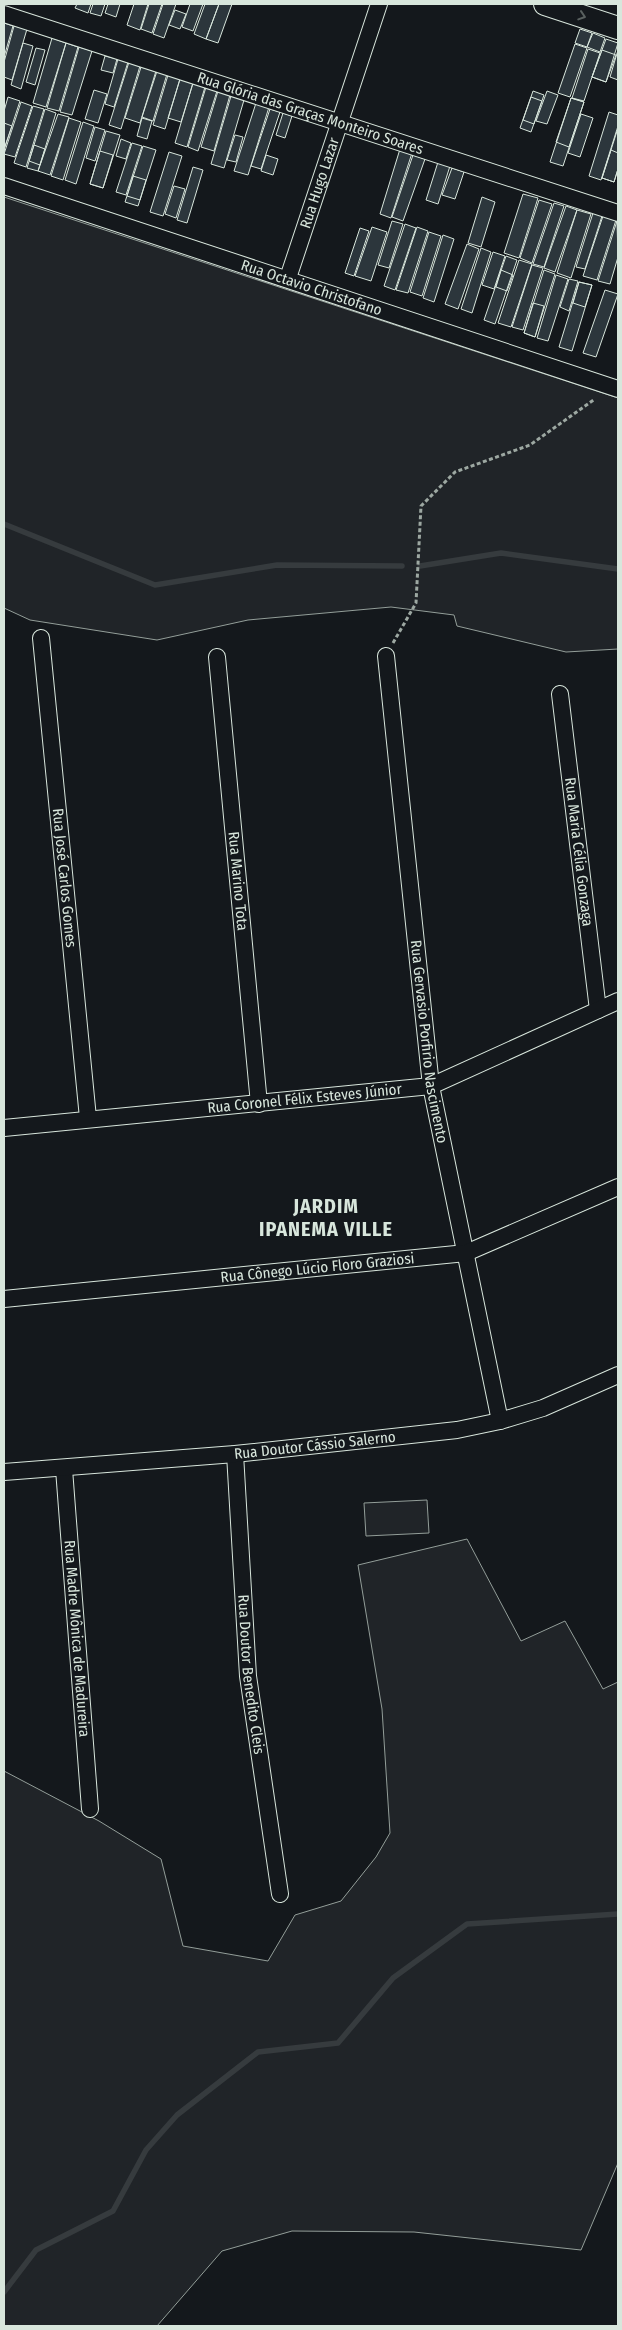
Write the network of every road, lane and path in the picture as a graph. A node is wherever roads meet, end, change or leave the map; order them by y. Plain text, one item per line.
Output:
1 (379, 4) edge
2 (545, 4) edge
3 (4, 14) edge
4 (618, 28) edge
5 (340, 122) junction
6 (4, 186) edge
7 (618, 213) edge
8 (288, 278) junction
9 (615, 388) edge
10 (41, 638) dead end
11 (386, 656) joint
12 (216, 657) dead end
13 (560, 694) dead end
14 (618, 1001) edge
15 (598, 1010) junction
16 (431, 1086) junction
17 (260, 1104) junction
18 (88, 1118) junction
19 (4, 1128) edge
20 (618, 1187) edge
21 (466, 1253) junction
22 (4, 1299) edge
23 (618, 1375) edge
24 (500, 1421) junction
25 (235, 1454) junction
26 (64, 1469) junction
27 (4, 1472) edge
28 (90, 1809) dead end
29 (280, 1894) dead end

1 - 5 street, Rua Hugo Lazar
2 -> 4 street
3 - 5 street, Rua Glória das Graças Monteiro Soares
5 - 7 street, Rua Glória das Graças Monteiro Soares
5 - 8 street, Rua Hugo Lazar
6 - 8 street, Rua Octavio Christofano
8 - 9 street, Rua Octavio Christofano
9 - 11 path
10 - 18 street, Rua José Carlos Gomes
11 - 16 street, Rua Gervasio Porfirio Nascimento
12 - 17 street, Rua Marino Tota
13 - 15 street, Rua Maria Célia Gonzaga
14 - 15 street, Rua Coronel Félix Esteves Júnior
15 - 16 street, Rua Coronel Félix Esteves Júnior
16 - 17 street, Rua Coronel Félix Esteves Júnior
16 - 21 street, Rua Gervasio Porfirio Nascimento
17 - 18 street, Rua Coronel Félix Esteves Júnior
18 - 19 street, Rua Coronel Félix Esteves Júnior
20 - 21 street, Rua Cônego Lúcio Floro Graziosi
21 - 22 street, Rua Cônego Lúcio Floro Graziosi
21 - 24 street, Rua Gervasio Porfirio Nascimento
23 - 24 street, Rua Doutor Cássio Salerno
24 - 25 street, Rua Doutor Cássio Salerno
25 - 26 street, Rua Doutor Cássio Salerno
25 - 29 street, Rua Doutor Benedito Cleis
26 - 27 street, Rua Doutor Cássio Salerno
26 - 28 street, Rua Madre Mônica de Madureira

